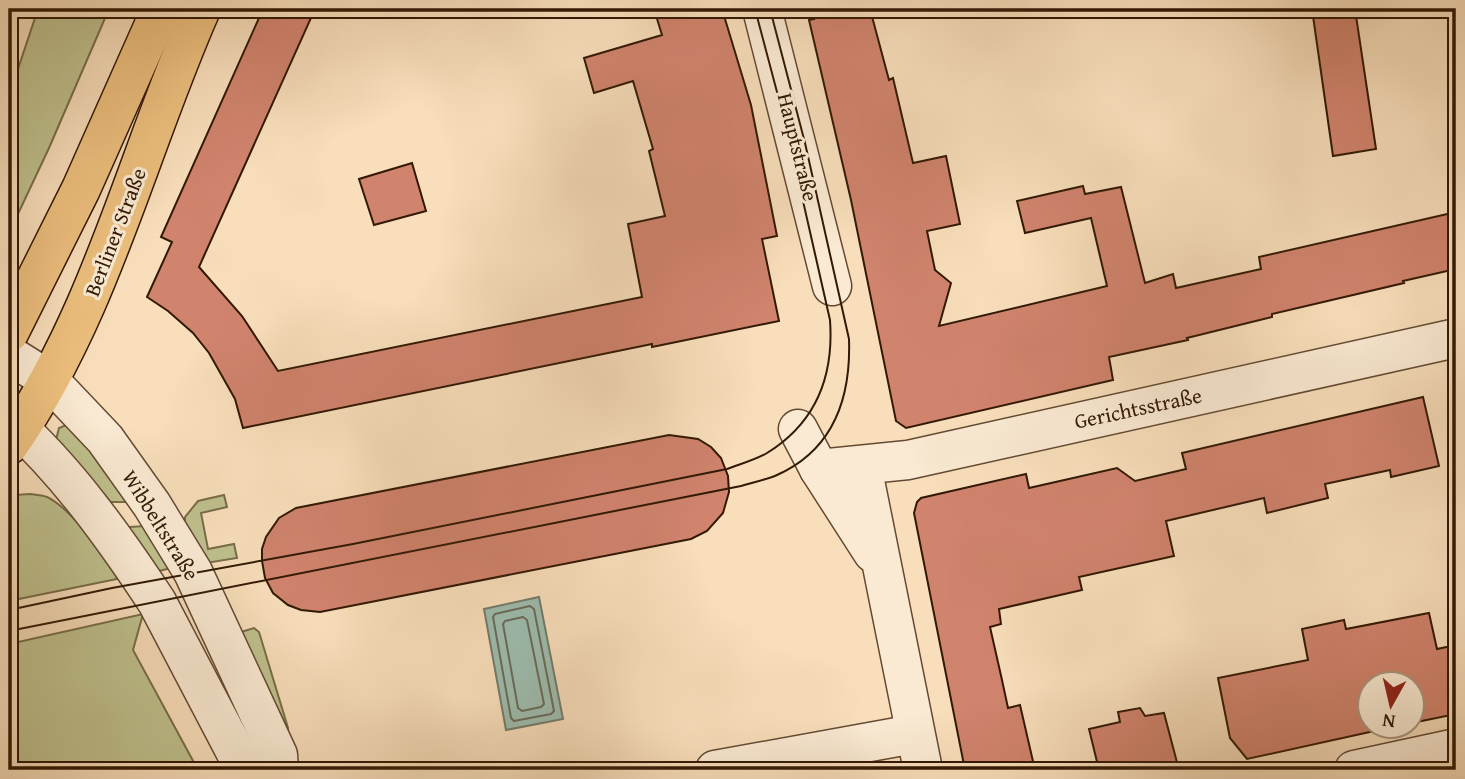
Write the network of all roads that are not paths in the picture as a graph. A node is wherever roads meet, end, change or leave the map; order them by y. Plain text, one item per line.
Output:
1 (161, 9) edge
2 (201, 9) edge
3 (762, 9) edge
4 (832, 286) dead end
5 (9, 333) edge
6 (1456, 338) edge
7 (9, 355) edge
8 (49, 380) junction
9 (12, 431) edge
10 (863, 466) junction
11 (884, 570) junction
12 (1456, 748) edge
13 (919, 752) edge
14 (245, 770) edge
15 (279, 770) edge
16 (715, 770) edge
17 (1354, 770) edge

1 - 5 main road
2 - 8 main road, Berliner Straße
3 - 4 street, Hauptstraße
6 - 10 street, Gerichtsstraße
7 - 8 street, Wibbeltstraße
8 - 9 main road, Berliner Straße
8 - 15 street, Wibbeltstraße
9 - 14 street
10 - 11 street
10 - 11 street, Gerichtsstraße
11 - 13 street
12 - 17 street
13 - 16 street

